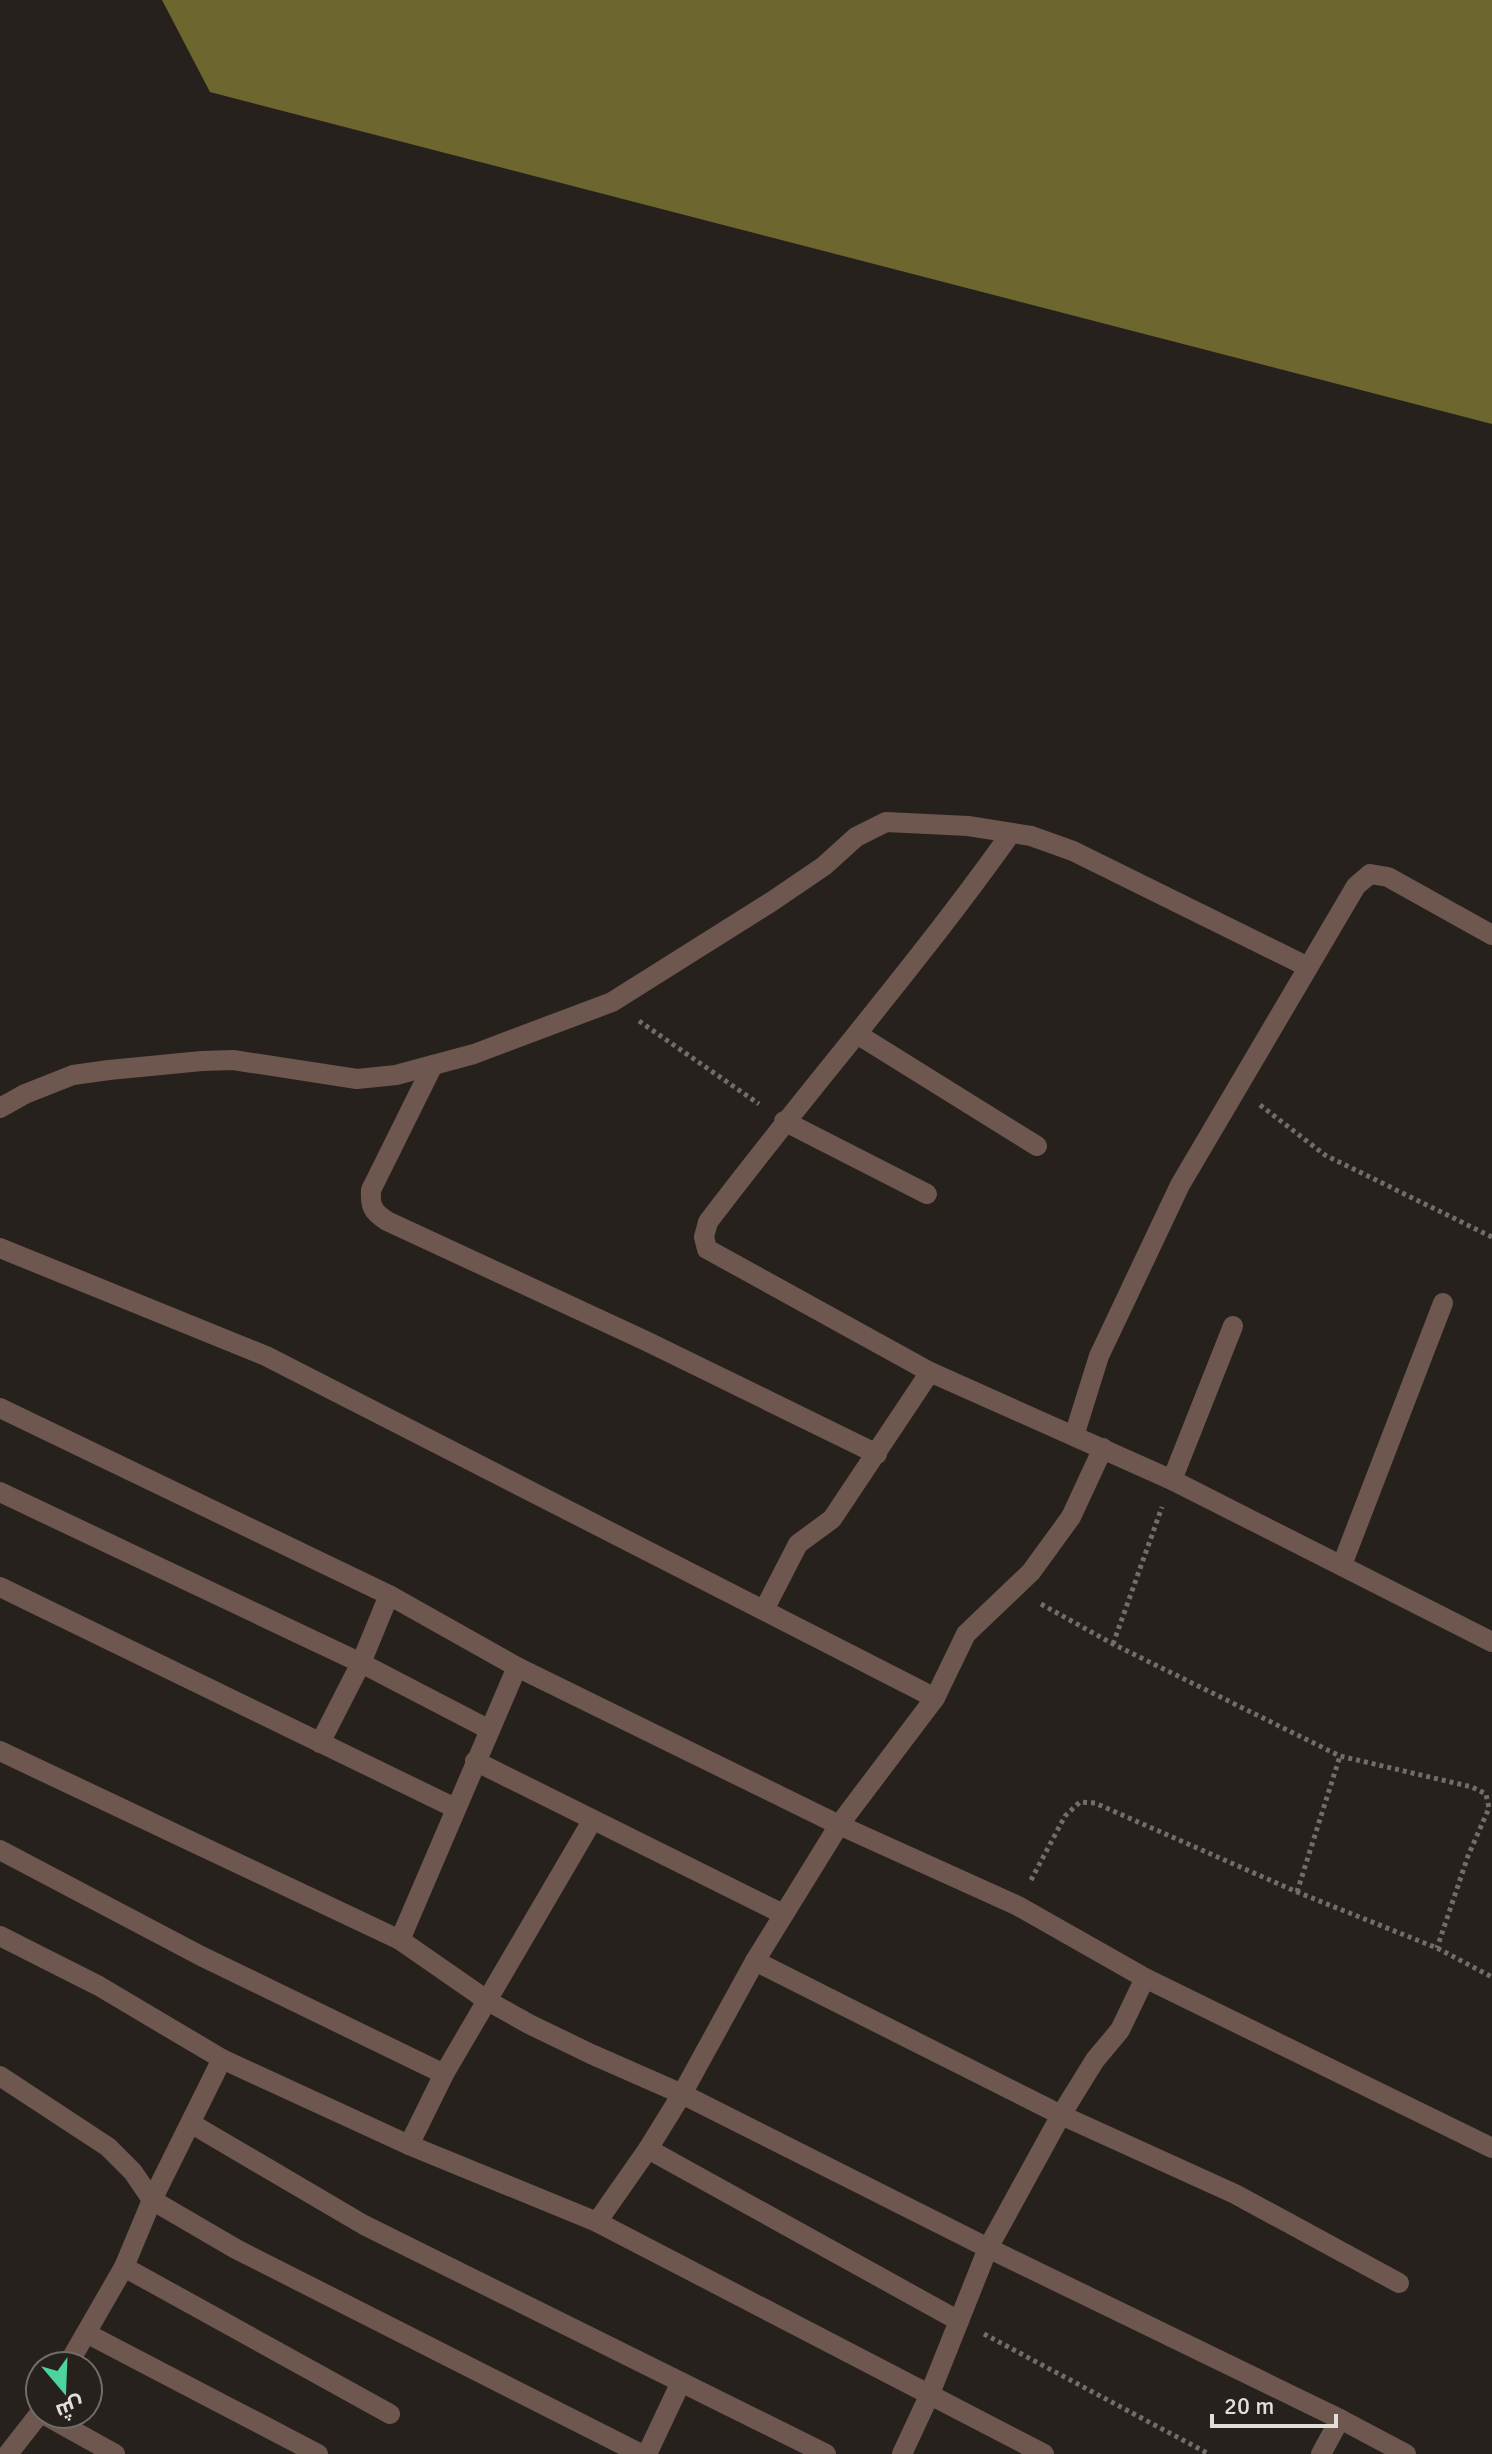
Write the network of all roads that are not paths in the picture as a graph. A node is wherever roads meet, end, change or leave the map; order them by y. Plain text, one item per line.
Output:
1 (1011, 833) junction
2 (1492, 935) edge
3 (1308, 967) junction
4 (857, 1034) junction
5 (433, 1065) junction
6 (0, 1108) edge
7 (784, 1121) junction
8 (1037, 1146) dead end
9 (927, 1194) dead end
10 (0, 1248) edge
11 (1443, 1303) dead end
12 (1233, 1326) dead end
13 (930, 1372) junction
14 (0, 1408) edge
15 (1074, 1436) junction
16 (1103, 1448) junction
17 (877, 1454) junction
18 (1172, 1480) junction
19 (0, 1492) edge
20 (1342, 1565) junction
21 (0, 1587) edge
22 (389, 1595) junction
23 (764, 1610) junction
24 (1492, 1642) edge
25 (361, 1663) junction
26 (517, 1667) junction
27 (935, 1698) junction
28 (490, 1730) junction
29 (320, 1743) junction
30 (0, 1751) edge
31 (475, 1761) junction
32 (455, 1808) junction
33 (592, 1821) junction
34 (839, 1825) junction
35 (0, 1850) edge
36 (783, 1914) junction
37 (0, 1936) edge
38 (400, 1940) junction
39 (755, 1961) junction
40 (1145, 1978) junction
41 (488, 2001) junction
42 (222, 2059) junction
43 (444, 2074) junction
44 (0, 2076) edge
45 (682, 2094) junction
46 (1061, 2115) junction
47 (192, 2124) junction
48 (409, 2145) junction
49 (1492, 2148) edge
50 (648, 2149) junction
51 (152, 2200) junction
52 (597, 2222) junction
53 (988, 2248) junction
54 (124, 2267) junction
55 (1399, 2283) dead end
56 (959, 2321) junction
57 (86, 2333) junction
58 (76, 2350) edge
59 (681, 2382) junction
60 (929, 2396) junction
61 (390, 2414) dead end
62 (1340, 2419) junction
63 (28, 2430) edge
64 (71, 2430) edge
65 (8, 2454) edge
66 (115, 2454) edge
67 (318, 2454) edge
68 (641, 2454) edge
69 (647, 2454) edge
70 (826, 2454) edge
71 (902, 2454) edge
72 (1044, 2454) edge
73 (1321, 2454) edge
74 (1406, 2454) edge

1 - 3 street
1 - 4 street
1 - 5 street
2 - 3 street
3 - 15 street
4 - 7 street
4 - 8 street
5 - 6 street
5 - 17 street
7 - 9 street
7 - 13 street
10 - 23 street
11 - 20 street
12 - 18 street
13 - 15 street
13 - 17 street
14 - 22 street
15 - 16 street
16 - 18 street
16 - 27 street
17 - 23 street
18 - 20 street
19 - 25 street
20 - 24 street
21 - 29 street
22 - 25 street
22 - 26 street
23 - 27 street
25 - 28 street
25 - 29 street
26 - 28 street
26 - 34 street
27 - 34 street
28 - 31 street
29 - 32 street
30 - 38 street
31 - 32 street
31 - 33 street
32 - 38 street
33 - 36 street
33 - 41 street
34 - 36 street
34 - 40 street
35 - 43 street
36 - 39 street
37 - 42 street
38 - 41 street
39 - 45 street
39 - 46 street
40 - 46 street
40 - 49 street
41 - 43 street
41 - 45 street
42 - 47 street
42 - 48 street
43 - 48 street
44 - 51 street
45 - 50 street
45 - 53 street
46 - 53 street
46 - 55 street
47 - 51 street
47 - 59 street
48 - 52 street
50 - 52 street
50 - 56 street
51 - 54 street
51 - 68 street
52 - 60 street
53 - 56 street
53 - 62 street
54 - 57 street
54 - 61 street
56 - 60 street
57 - 58 street
57 - 67 street
59 - 69 street
59 - 70 street
60 - 71 street
60 - 72 street
62 - 73 street
62 - 74 street
63 - 65 street
64 - 66 street

